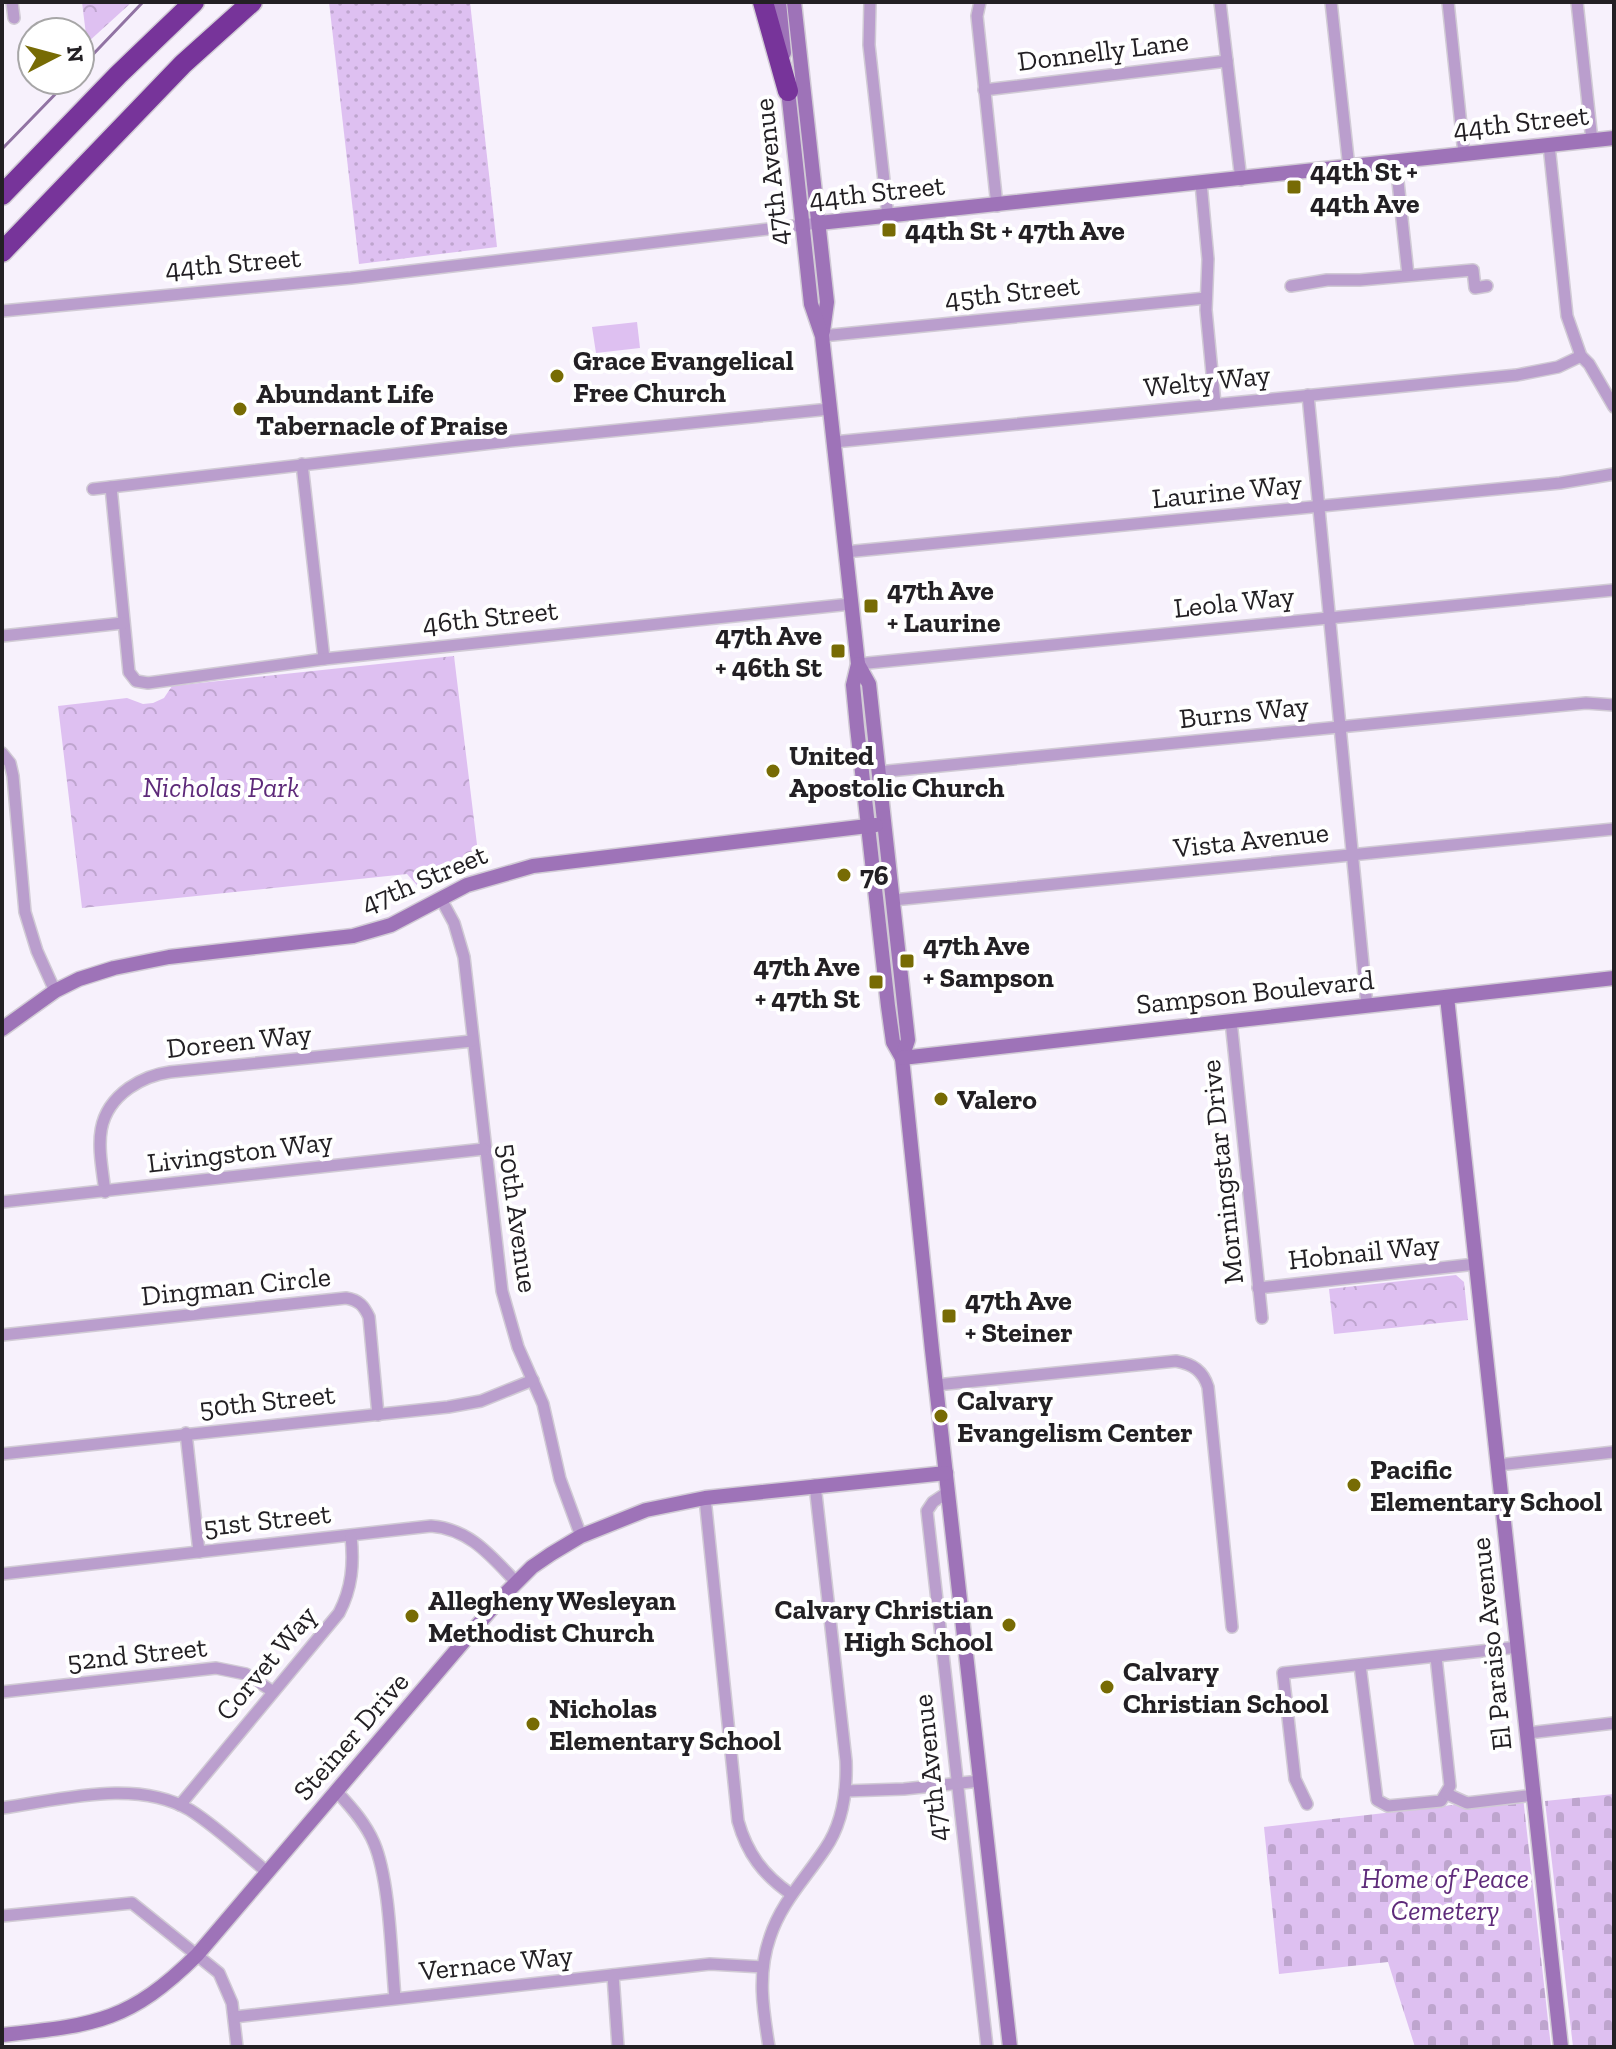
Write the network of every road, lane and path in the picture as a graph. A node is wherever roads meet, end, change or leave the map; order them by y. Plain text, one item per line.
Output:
1 (12, 2) edge
2 (194, 2) edge
3 (252, 2) edge
4 (268, 2) edge
5 (763, 2) edge
6 (779, 2) edge
7 (794, 2) edge
8 (870, 2) edge
9 (980, 2) edge
10 (1220, 2) edge
11 (1331, 2) edge
12 (1448, 2) edge
13 (1577, 2) edge
14 (14, 18) dead end
15 (1227, 61) junction
16 (183, 64) junction
17 (984, 90) junction
18 (788, 91) junction
19 (1614, 138) edge
20 (1592, 141) junction
21 (1549, 145) junction
22 (1464, 154) junction
23 (1396, 163) junction
24 (1349, 168) junction
25 (1241, 180) junction
26 (1201, 183) junction
27 (2, 195) edge
28 (997, 206) junction
29 (888, 217) junction
30 (819, 223) junction
31 (803, 226) junction
32 (2, 252) edge
33 (1408, 275) junction
34 (1291, 286) dead end
35 (1487, 286) dead end
36 (1206, 298) junction
37 (2, 311) edge
38 (822, 336) junction
39 (1581, 356) junction
40 (1308, 395) junction
41 (1215, 404) junction
42 (1614, 407) edge
43 (830, 409) junction
44 (834, 442) junction
45 (302, 464) junction
46 (1614, 474) edge
47 (111, 487) junction
48 (93, 489) dead end
49 (1319, 506) junction
50 (845, 552) junction
51 (1614, 590) edge
52 (851, 604) junction
53 (1329, 616) junction
54 (123, 623) junction
55 (2, 636) edge
56 (324, 659) junction
57 (858, 664) junction
58 (853, 685) junction
59 (1614, 705) edge
60 (1340, 727) junction
61 (2, 753) edge
62 (878, 772) junction
63 (884, 824) junction
64 (868, 825) junction
65 (1614, 829) edge
66 (1353, 854) junction
67 (441, 899) junction
68 (893, 900) junction
69 (1614, 978) edge
70 (55, 991) junction
71 (1447, 997) junction
72 (1367, 1006) junction
73 (1231, 1021) junction
74 (2, 1029) edge
75 (472, 1041) junction
76 (902, 1058) junction
77 (484, 1149) junction
78 (105, 1192) junction
79 (2, 1202) edge
80 (1476, 1264) junction
81 (1258, 1288) junction
82 (1262, 1318) dead end
83 (2, 1335) edge
84 (533, 1380) junction
85 (936, 1385) junction
86 (378, 1415) junction
87 (186, 1433) junction
88 (1614, 1452) edge
89 (2, 1454) edge
90 (1498, 1465) junction
91 (946, 1473) junction
92 (815, 1485) junction
93 (948, 1492) junction
94 (705, 1498) junction
95 (351, 1536) junction
96 (581, 1536) junction
97 (199, 1552) junction
98 (2, 1574) edge
99 (517, 1583) junction
100 (1232, 1627) dead end
101 (1518, 1647) junction
102 (1436, 1657) junction
103 (1360, 1665) junction
104 (272, 1691) junction
105 (2, 1692) edge
106 (1614, 1723) edge
107 (1528, 1733) junction
108 (980, 1781) junction
109 (958, 1784) junction
110 (845, 1791) junction
111 (338, 1793) junction
112 (1447, 1794) junction
113 (1534, 1795) junction
114 (1307, 1804) dead end
115 (180, 1805) junction
116 (2, 1808) edge
117 (267, 1872) junction
118 (791, 1894) junction
119 (2, 1916) edge
120 (197, 1955) junction
121 (763, 1967) junction
122 (613, 1975) junction
123 (395, 1998) junction
124 (234, 2017) junction
125 (2, 2035) edge
126 (237, 2047) edge
127 (618, 2047) edge
128 (769, 2047) edge
129 (987, 2047) edge
130 (1010, 2047) edge
131 (1561, 2047) edge

1 - 14 street
2 - 27 highway
3 - 16 highway
4 - 16 highway
5 - 18 highway
6 - 18 street, 47th Avenue
7 - 30 street, 47th Avenue
8 - 29 street
9 - 17 street
10 - 15 street
11 - 24 street
12 - 22 street
13 - 20 street
15 - 17 street, Donnelly Lane
15 - 25 street
16 - 32 highway
17 - 28 street
18 - 31 street, 47th Avenue
19 - 20 street, 44th Street
20 - 21 street, 44th Street
21 - 22 street, 44th Street
21 - 39 street
22 - 23 street, 44th Street
23 - 24 street, 44th Street
23 - 33 street
24 - 25 street, 44th Street
25 - 26 street, 44th Street
26 - 28 street, 44th Street
26 - 36 street
28 - 29 street, 44th Street
29 - 30 street, 44th Street
30 - 31 street, 44th Street
30 - 38 street, 47th Avenue
31 - 37 street, 44th Street
31 - 38 street, 47th Avenue
33 - 34 street
33 - 35 street
36 - 38 street, 45th Street
36 - 41 street
38 - 43 street, 47th Avenue
39 - 40 street, Welty Way
39 - 42 street
40 - 41 street, Welty Way
40 - 49 street
41 - 44 street, Welty Way
43 - 44 street, 47th Avenue
43 - 45 street
44 - 50 street, 47th Avenue
45 - 47 street
45 - 56 street
46 - 49 street, Laurine Way
47 - 48 street
47 - 54 street
49 - 50 street, Laurine Way
49 - 53 street
50 - 52 street, 47th Avenue
51 - 53 street, Leola Way
52 - 56 street, 46th Street
52 - 57 street, 47th Avenue
53 - 57 street, Leola Way
53 - 60 street
54 - 55 street
54 - 56 street, 46th Street
57 - 58 street, 47th Avenue
57 - 62 street, 47th Avenue
58 - 62 street
58 - 64 street, 47th Avenue
59 - 60 street, Burns Way
60 - 62 street, Burns Way
60 - 66 street
61 - 70 street
62 - 63 street, 47th Avenue
63 - 64 street, 47th Street
63 - 68 street, 47th Avenue
64 - 67 street, 47th Street
64 - 76 street, 47th Avenue
65 - 66 street, Vista Avenue
66 - 68 street, Vista Avenue
66 - 72 street
67 - 70 street, 47th Street
67 - 75 street, 50th Avenue
68 - 76 street, 47th Avenue
69 - 71 street, Sampson Boulevard
70 - 74 street, 47th Street
71 - 72 street, Sampson Boulevard
71 - 80 street, El Paraiso Avenue
72 - 73 street, Sampson Boulevard
73 - 76 street, Sampson Boulevard
73 - 81 street, Morningstar Drive
75 - 77 street, 50th Avenue
75 - 78 street, Doreen Way
76 - 85 street, 47th Avenue
77 - 78 street, Livingston Way
77 - 84 street, 50th Avenue
78 - 79 street, Livingston Way
80 - 81 street, Hobnail Way
80 - 90 street, El Paraiso Avenue
81 - 82 street, Morningstar Drive
83 - 86 street, Dingman Circle
84 - 86 street, 50th Street
84 - 96 street, 50th Avenue
85 - 91 street, 47th Avenue
85 - 100 street
86 - 87 street, 50th Street
87 - 89 street, 50th Street
87 - 97 street
88 - 90 street
90 - 101 street, El Paraiso Avenue
91 - 92 street, Steiner Drive
91 - 93 street, 47th Avenue
92 - 94 street, Steiner Drive
92 - 110 street
93 - 108 street, 47th Avenue
93 - 109 street, 47th Avenue
94 - 96 street, Steiner Drive
94 - 118 street
95 - 97 street, 51st Street
95 - 99 street, 51st Street
95 - 104 street, Corvet Way
96 - 99 street, Steiner Drive
97 - 98 street, 51st Street
99 - 111 street, Steiner Drive
101 - 102 street
101 - 107 street, El Paraiso Avenue
102 - 103 street
102 - 112 street
103 - 112 street
103 - 114 street
104 - 105 street, 52nd Street
104 - 115 street, Corvet Way
106 - 107 street
107 - 113 street, El Paraiso Avenue
108 - 109 street
108 - 130 street, 47th Avenue
109 - 110 street
109 - 129 street, 47th Avenue
110 - 118 street
111 - 117 street, Steiner Drive
111 - 123 street
112 - 113 street
113 - 131 street, El Paraiso Avenue
115 - 116 street
115 - 117 street
117 - 120 street, Steiner Drive
118 - 121 street
119 - 120 street
120 - 124 street
120 - 125 street, Steiner Drive
121 - 122 street, Vernace Way
121 - 128 street
122 - 123 street, Vernace Way
122 - 127 street
123 - 124 street, Vernace Way
124 - 126 street

